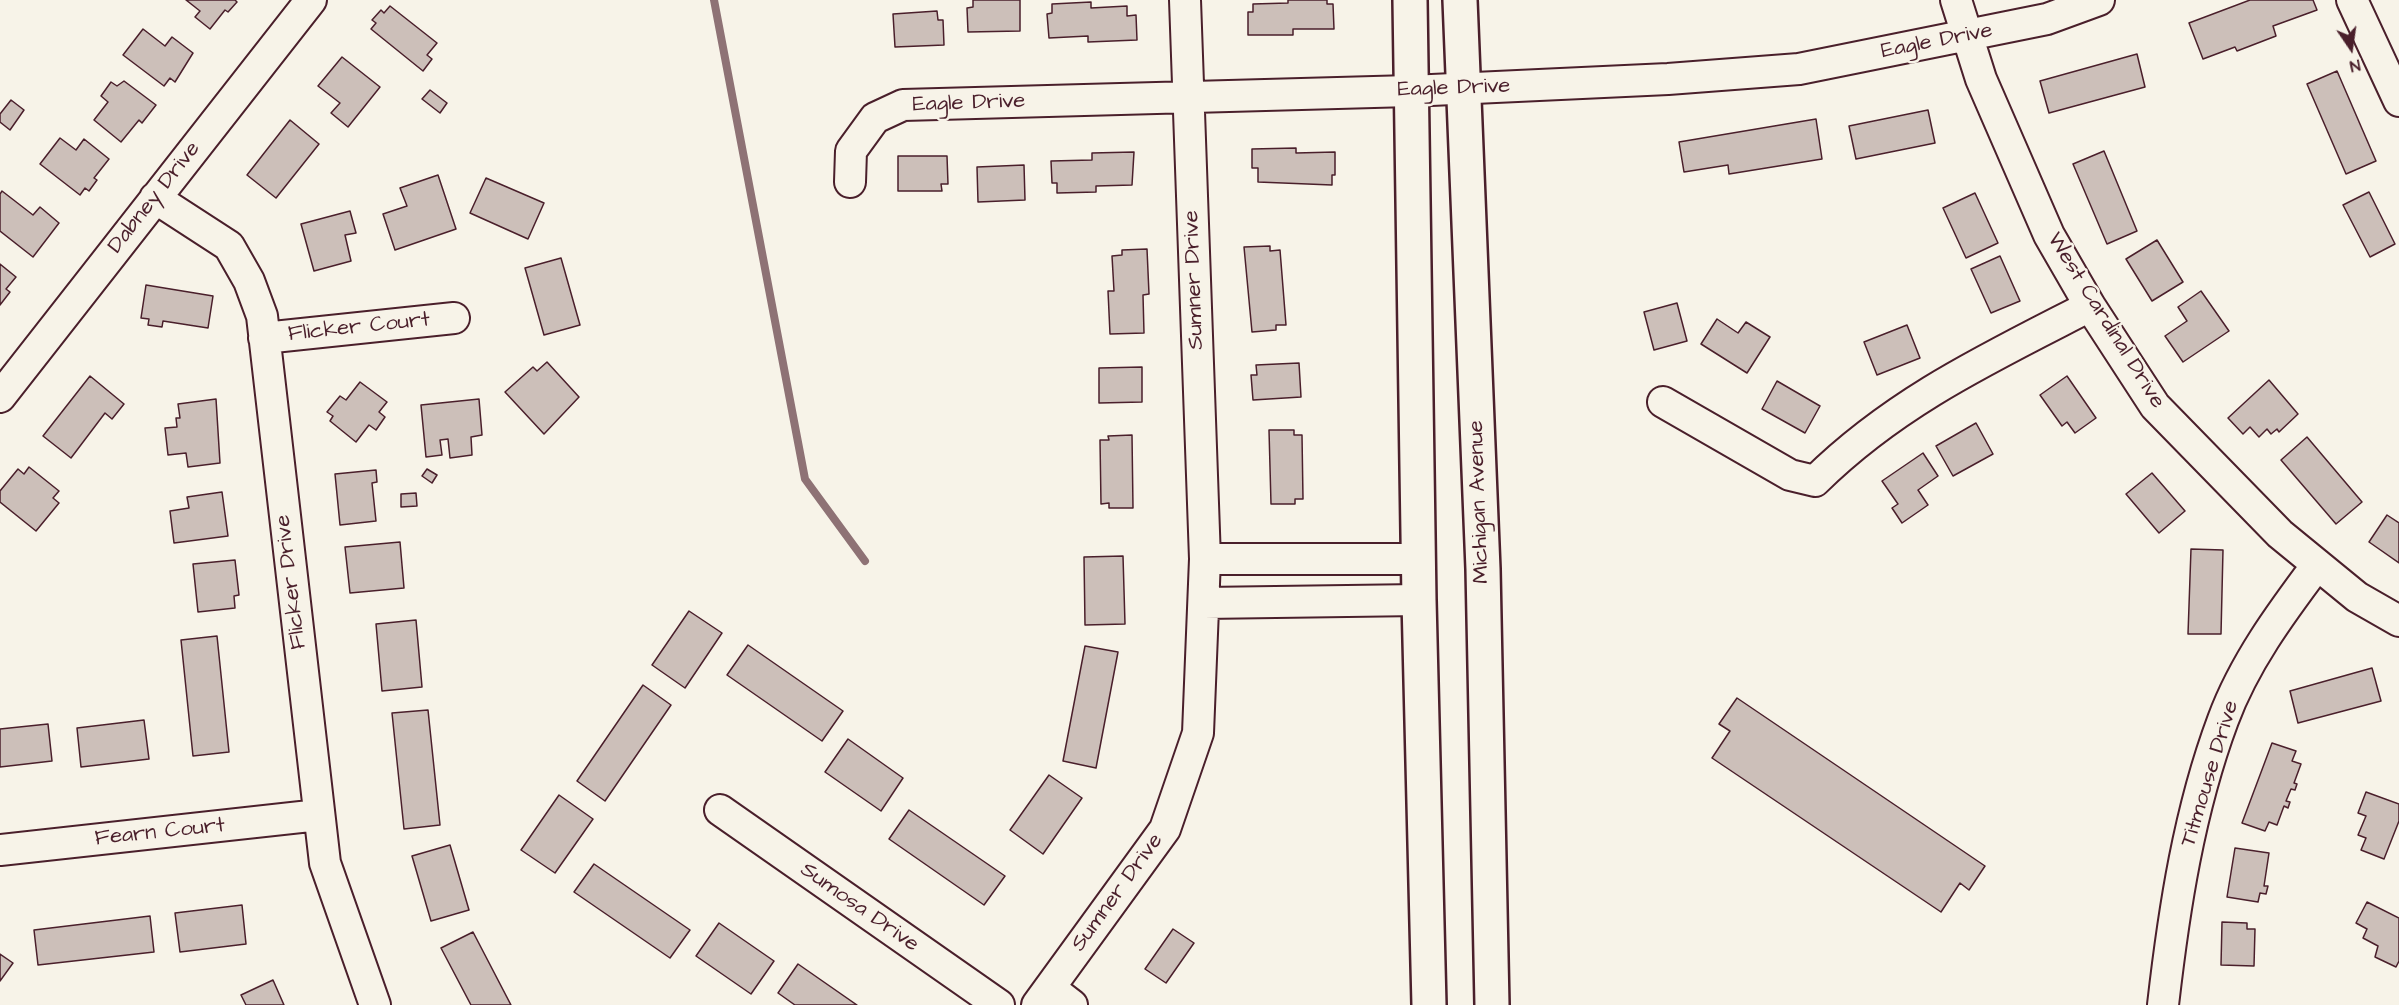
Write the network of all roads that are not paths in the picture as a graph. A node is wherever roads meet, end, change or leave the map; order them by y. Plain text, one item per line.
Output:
1 (311, 0) edge
2 (1185, 0) edge
3 (1410, 0) edge
4 (1460, 0) edge
5 (1956, 0) edge
6 (2099, 0) edge
7 (2352, 0) edge
8 (1967, 36) junction
9 (1462, 89) junction
10 (1410, 92) junction
11 (1188, 98) junction
12 (2399, 100) edge
13 (850, 182) dead end
14 (155, 198) junction
15 (2090, 306) junction
16 (454, 318) dead end
17 (264, 338) junction
18 (0, 397) edge
19 (1663, 402) dead end
20 (1205, 559) junction
21 (1419, 559) junction
22 (2317, 565) junction
23 (1419, 600) junction
24 (1204, 603) junction
25 (2399, 621) edge
26 (720, 810) dead end
27 (319, 815) junction
28 (0, 850) edge
29 (1053, 999) edge
30 (375, 1005) edge
31 (999, 1005) edge
32 (1429, 1005) edge
33 (1492, 1005) edge
34 (2163, 1005) edge

1 - 14 street, Dabney Drive
2 - 11 street, Sumner Drive
3 - 10 main road
4 - 9 main road, Michigan Avenue
5 - 8 street, West Cardinal Drive
6 - 8 street, Eagle Drive
7 - 12 street
8 - 9 street, Eagle Drive
8 - 15 street, West Cardinal Drive
9 - 10 street, Eagle Drive
9 - 33 main road, Michigan Avenue
10 - 11 street, Eagle Drive
10 - 21 main road
11 - 13 street, Eagle Drive
11 - 20 street, Sumner Drive
14 - 17 street, Flicker Drive
14 - 18 street, Dabney Drive
15 - 19 street
15 - 22 street, West Cardinal Drive
16 - 17 street, Flicker Court
17 - 27 street, Flicker Drive
20 - 21 street
20 - 24 street, Sumner Drive
21 - 23 main road
22 - 25 street, West Cardinal Drive
22 - 34 street, Titmouse Drive
23 - 24 street
23 - 32 main road
24 - 29 street, Sumner Drive
26 - 31 street, Sumosa Drive
27 - 28 street, Fearn Court
27 - 30 street, Flicker Drive

